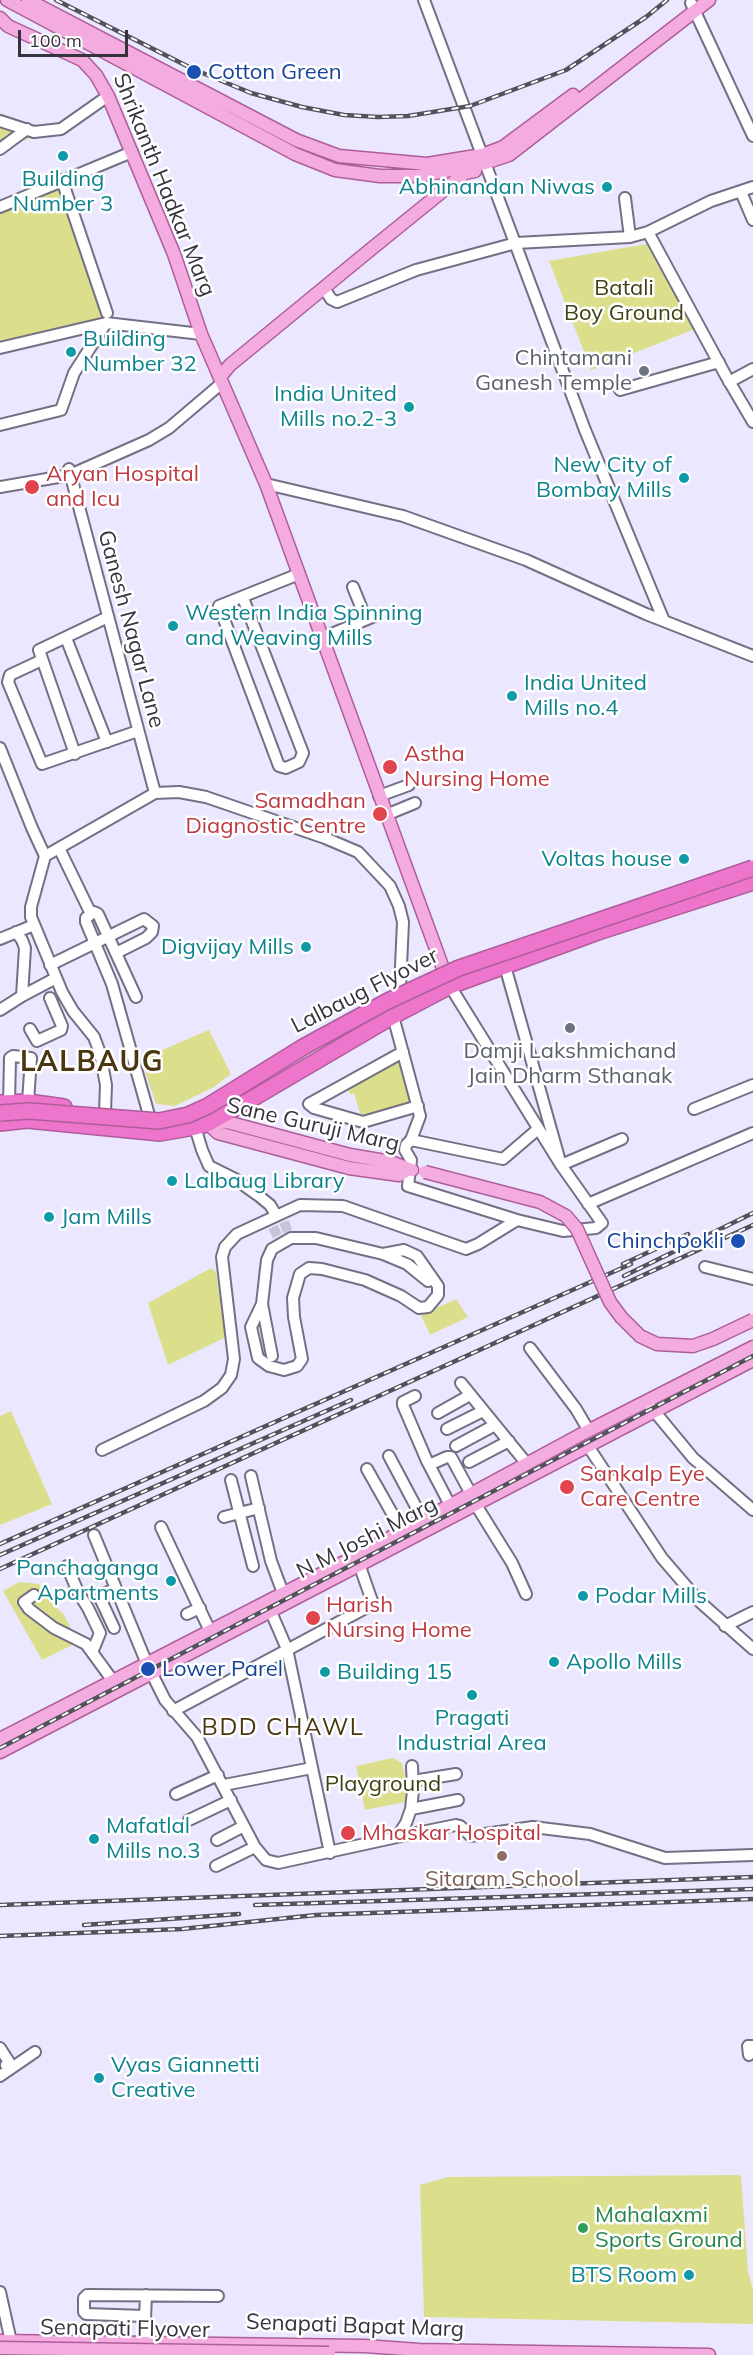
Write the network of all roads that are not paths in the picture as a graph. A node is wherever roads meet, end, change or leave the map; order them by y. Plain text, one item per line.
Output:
1 (7, 0) edge
2 (28, 0) edge
3 (424, 0) edge
4 (709, 0) edge
5 (694, 5) edge
6 (0, 18) edge
7 (108, 96) junction
8 (0, 122) edge
9 (27, 129) junction
10 (753, 136) edge
11 (0, 149) edge
12 (132, 152) junction
13 (484, 159) junction
14 (62, 180) junction
15 (753, 187) edge
16 (741, 192) junction
17 (625, 198) dead end
18 (0, 207) edge
19 (753, 220) edge
20 (648, 232) junction
21 (630, 237) junction
22 (516, 243) junction
23 (325, 291) junction
24 (107, 318) junction
25 (83, 329) junction
26 (201, 334) junction
27 (0, 348) edge
28 (88, 353) junction
29 (719, 362) junction
30 (753, 369) edge
31 (221, 380) junction
32 (729, 382) junction
33 (620, 390) dead end
34 (753, 422) edge
35 (0, 425) edge
36 (69, 472) junction
37 (0, 483) edge
38 (266, 484) junction
39 (0, 487) edge
40 (299, 574) junction
41 (354, 587) dead end
42 (243, 598) junction
43 (377, 615) dead end
44 (108, 617) junction
45 (366, 619) junction
46 (664, 621) junction
47 (66, 638) junction
48 (322, 638) junction
49 (753, 656) edge
50 (42, 660) junction
51 (138, 731) junction
52 (107, 742) junction
53 (0, 748) edge
54 (75, 754) junction
55 (409, 785) dead end
56 (155, 793) junction
57 (379, 796) junction
58 (415, 803) dead end
59 (386, 815) junction
60 (59, 848) junction
61 (45, 856) junction
62 (753, 862) edge
63 (753, 870) edge
64 (753, 882) edge
65 (91, 914) junction
66 (32, 921) junction
67 (16, 932) junction
68 (108, 937) junction
69 (0, 939) edge
70 (94, 944) junction
71 (116, 953) junction
72 (50, 966) junction
73 (505, 966) junction
74 (442, 969) junction
75 (56, 978) junction
76 (450, 986) junction
77 (400, 988) junction
78 (62, 992) junction
79 (22, 996) junction
80 (136, 997) dead end
81 (0, 1010) edge
82 (393, 1016) junction
83 (30, 1029) dead end
84 (403, 1052) junction
85 (753, 1085) edge
86 (28, 1102) junction
87 (192, 1106) junction
88 (418, 1107) junction
89 (2, 1109) edge
90 (694, 1109) dead end
91 (105, 1112) junction
92 (149, 1116) junction
93 (0, 1123) edge
94 (201, 1125) junction
95 (538, 1129) junction
96 (753, 1134) edge
97 (622, 1139) dead end
98 (411, 1140) junction
99 (561, 1165) junction
100 (409, 1169) junction
101 (588, 1204) junction
102 (517, 1220) junction
103 (280, 1227) junction
104 (383, 1254) junction
105 (705, 1267) dead end
106 (753, 1279) edge
107 (428, 1281) dead end
108 (262, 1304) junction
109 (753, 1320) edge
110 (530, 1348) dead end
111 (753, 1348) edge
112 (272, 1356) dead end
113 (753, 1360) edge
114 (461, 1383) dead end
115 (470, 1395) junction
116 (415, 1396) dead end
117 (650, 1406) junction
118 (483, 1411) junction
119 (438, 1413) dead end
120 (495, 1425) junction
121 (447, 1429) dead end
122 (589, 1431) junction
123 (509, 1441) junction
124 (456, 1446) dead end
125 (588, 1446) junction
126 (102, 1450) dead end
127 (389, 1456) dead end
128 (469, 1462) dead end
129 (527, 1464) junction
130 (429, 1465) junction
131 (367, 1469) dead end
132 (251, 1476) dead end
133 (231, 1480) dead end
134 (473, 1500) junction
135 (450, 1505) junction
136 (259, 1509) junction
137 (753, 1510) edge
138 (240, 1513) junction
139 (224, 1517) dead end
140 (423, 1520) junction
141 (161, 1527) dead end
142 (402, 1531) junction
143 (94, 1535) dead end
144 (271, 1561) junction
145 (358, 1561) junction
146 (67, 1566) dead end
147 (181, 1568) junction
148 (170, 1573) dead end
149 (190, 1587) junction
150 (116, 1588) junction
151 (178, 1592) dead end
152 (283, 1593) junction
153 (34, 1594) dead end
154 (526, 1594) dead end
155 (269, 1607) junction
156 (200, 1608) junction
157 (753, 1612) edge
158 (187, 1614) dead end
159 (753, 1619) edge
160 (114, 1628) dead end
161 (727, 1628) junction
162 (210, 1631) junction
163 (286, 1649) junction
164 (753, 1649) edge
165 (93, 1650) junction
166 (149, 1668) junction
167 (113, 1681) junction
168 (173, 1711) junction
169 (0, 1739) edge
170 (0, 1752) edge
171 (412, 1766) dead end
172 (312, 1768) junction
173 (218, 1774) junction
174 (456, 1774) dead end
175 (413, 1781) junction
176 (224, 1785) junction
177 (176, 1794) dead end
178 (231, 1800) junction
179 (458, 1800) dead end
180 (411, 1809) junction
181 (189, 1820) dead end
182 (241, 1828) junction
183 (397, 1837) junction
184 (217, 1840) dead end
185 (252, 1849) junction
186 (330, 1853) junction
187 (753, 1855) edge
188 (216, 1866) dead end
189 (0, 2048) edge
190 (35, 2052) dead end
191 (4, 2070) edge
192 (0, 2292) edge
193 (146, 2295) junction
194 (218, 2296) dead end
195 (145, 2316) junction
196 (6, 2341) edge
197 (145, 2343) junction
198 (0, 2348) edge
199 (95, 2349) edge
200 (392, 2349) junction
201 (0, 2353) edge
202 (14, 2355) edge
203 (80, 2355) edge
204 (152, 2355) edge
205 (709, 2355) edge

1 - 13 main road
2 - 13 main road
3 - 13 street
4 - 5 main road
5 - 10 street
5 - 13 main road
6 - 7 main road, Shrikanth Hadkar Marg
7 - 9 street
7 - 12 main road, Shrikanth Hadkar Marg
8 - 9 street
9 - 11 street
12 - 14 street
12 - 26 main road, Shrikanth Hadkar Marg
13 - 22 street
13 - 23 main road
14 - 18 street
14 - 24 street
15 - 16 street
16 - 19 street
16 - 20 street
17 - 21 street
20 - 21 street
20 - 29 street
21 - 22 street
22 - 23 street
22 - 46 street
23 - 31 main road
24 - 25 street
24 - 26 street
24 - 28 street
25 - 27 street
25 - 28 street
26 - 31 main road, Shrikanth Hadkar Marg
28 - 35 street
29 - 32 street
29 - 33 street
30 - 32 street
31 - 36 street
31 - 38 main road, Shrikanth Hadkar Marg
32 - 34 street
36 - 37 street
36 - 39 street
36 - 44 street, Ganesh Nagar Lane
38 - 40 main road, Shrikanth Hadkar Marg
38 - 46 street
40 - 42 street
40 - 48 main road, Shrikanth Hadkar Marg
41 - 45 street
42 - 42 street
43 - 45 street
44 - 47 street
44 - 51 street, Ganesh Nagar Lane
45 - 48 street
46 - 49 street
47 - 50 street
47 - 52 street
48 - 57 main road, Shrikanth Hadkar Marg
50 - 54 street
50 - 54 street
51 - 52 street
51 - 56 street, Ganesh Nagar Lane
52 - 54 street
53 - 61 street
55 - 57 street
56 - 60 street
56 - 77 street
57 - 59 main road, Shrikanth Hadkar Marg
58 - 59 street
59 - 74 main road, Shrikanth Hadkar Marg
60 - 61 street
60 - 65 street
61 - 66 street
62 - 74 highway
63 - 89 highway, Lalbaug Flyover, bridge
64 - 73 highway
65 - 68 street
65 - 70 street
66 - 67 street
66 - 72 street
67 - 69 street
67 - 79 street
68 - 70 street
68 - 71 street
68 - 71 street
70 - 72 street
70 - 92 street
71 - 80 street
72 - 75 street
73 - 76 highway
73 - 99 street
74 - 76 main road, Shrikanth Hadkar Marg
74 - 77 highway
75 - 78 street
75 - 79 street
76 - 82 highway
76 - 95 street
77 - 87 highway
78 - 83 street
78 - 91 street
79 - 81 street
82 - 84 street
82 - 94 highway
84 - 88 street
84 - 88 street
85 - 90 street
86 - 89 highway
86 - 89 street
86 - 91 highway
87 - 92 highway
87 - 94 main road
88 - 98 street
91 - 92 highway
93 - 94 highway
94 - 100 main road
94 - 103 street
95 - 98 street
95 - 99 street
96 - 101 street
97 - 99 street
98 - 100 street
99 - 101 street
100 - 102 street
100 - 109 main road, bridge
101 - 102 street
102 - 103 street
103 - 104 street
103 - 108 street
103 - 126 street
104 - 107 street
104 - 108 street
105 - 106 street
108 - 112 street
110 - 122 street
111 - 117 main road, N M Joshi Marg
113 - 117 main road, N M Joshi Marg
114 - 115 street
115 - 118 street
115 - 119 street
116 - 130 street
117 - 122 main road, N M Joshi Marg
117 - 125 main road, N M Joshi Marg
117 - 137 street
118 - 120 street
118 - 121 street
120 - 123 street
120 - 124 street
122 - 129 main road, N M Joshi Marg
123 - 128 street
123 - 129 street
125 - 134 main road, N M Joshi Marg
125 - 161 street
127 - 140 street
129 - 134 main road, N M Joshi Marg
130 - 134 street
130 - 135 street
131 - 142 street
132 - 136 street
133 - 138 street
134 - 135 main road, N M Joshi Marg
134 - 145 main road, N M Joshi Marg
134 - 154 street
135 - 140 main road, N M Joshi Marg
136 - 138 street
136 - 144 street
138 - 139 street
138 - 144 street
140 - 142 main road, N M Joshi Marg
141 - 147 street
142 - 145 main road, N M Joshi Marg
143 - 150 street
144 - 152 street
145 - 152 main road, N M Joshi Marg
145 - 155 main road, N M Joshi Marg
145 - 163 street
146 - 165 street
147 - 148 street
147 - 149 street
149 - 151 street
149 - 156 street
150 - 160 street
150 - 166 street
152 - 155 main road, N M Joshi Marg
153 - 165 street
155 - 162 main road, N M Joshi Marg
155 - 163 street
155 - 166 main road, N M Joshi Marg
156 - 158 street
156 - 162 street
157 - 161 street
159 - 161 street
161 - 164 street
162 - 166 main road, N M Joshi Marg
163 - 168 street
163 - 172 street
165 - 167 street
166 - 167 main road, N M Joshi Marg
166 - 168 street
166 - 170 main road, N M Joshi Marg
167 - 169 main road, N M Joshi Marg
168 - 173 street
171 - 175 street
172 - 176 street
172 - 186 street
173 - 176 street
173 - 177 street
174 - 175 street
175 - 180 street
176 - 178 street
178 - 181 street
178 - 182 street
179 - 180 street
180 - 183 street
182 - 184 street
182 - 185 street
183 - 186 street
183 - 187 street
185 - 186 street
185 - 188 street
189 - 191 street
190 - 191 street
192 - 196 street
193 - 194 street
193 - 195 street
193 - 195 street
195 - 197 street
196 - 199 main road, Senapati Bapat Marg
196 - 202 street
197 - 199 main road, Senapati Bapat Marg
197 - 200 main road, Senapati Bapat Marg
197 - 204 main road
198 - 200 main road, Senapati Flyover, bridge
200 - 205 main road, Senapati Bapat Marg
201 - 203 main road, Senapati Flyover

